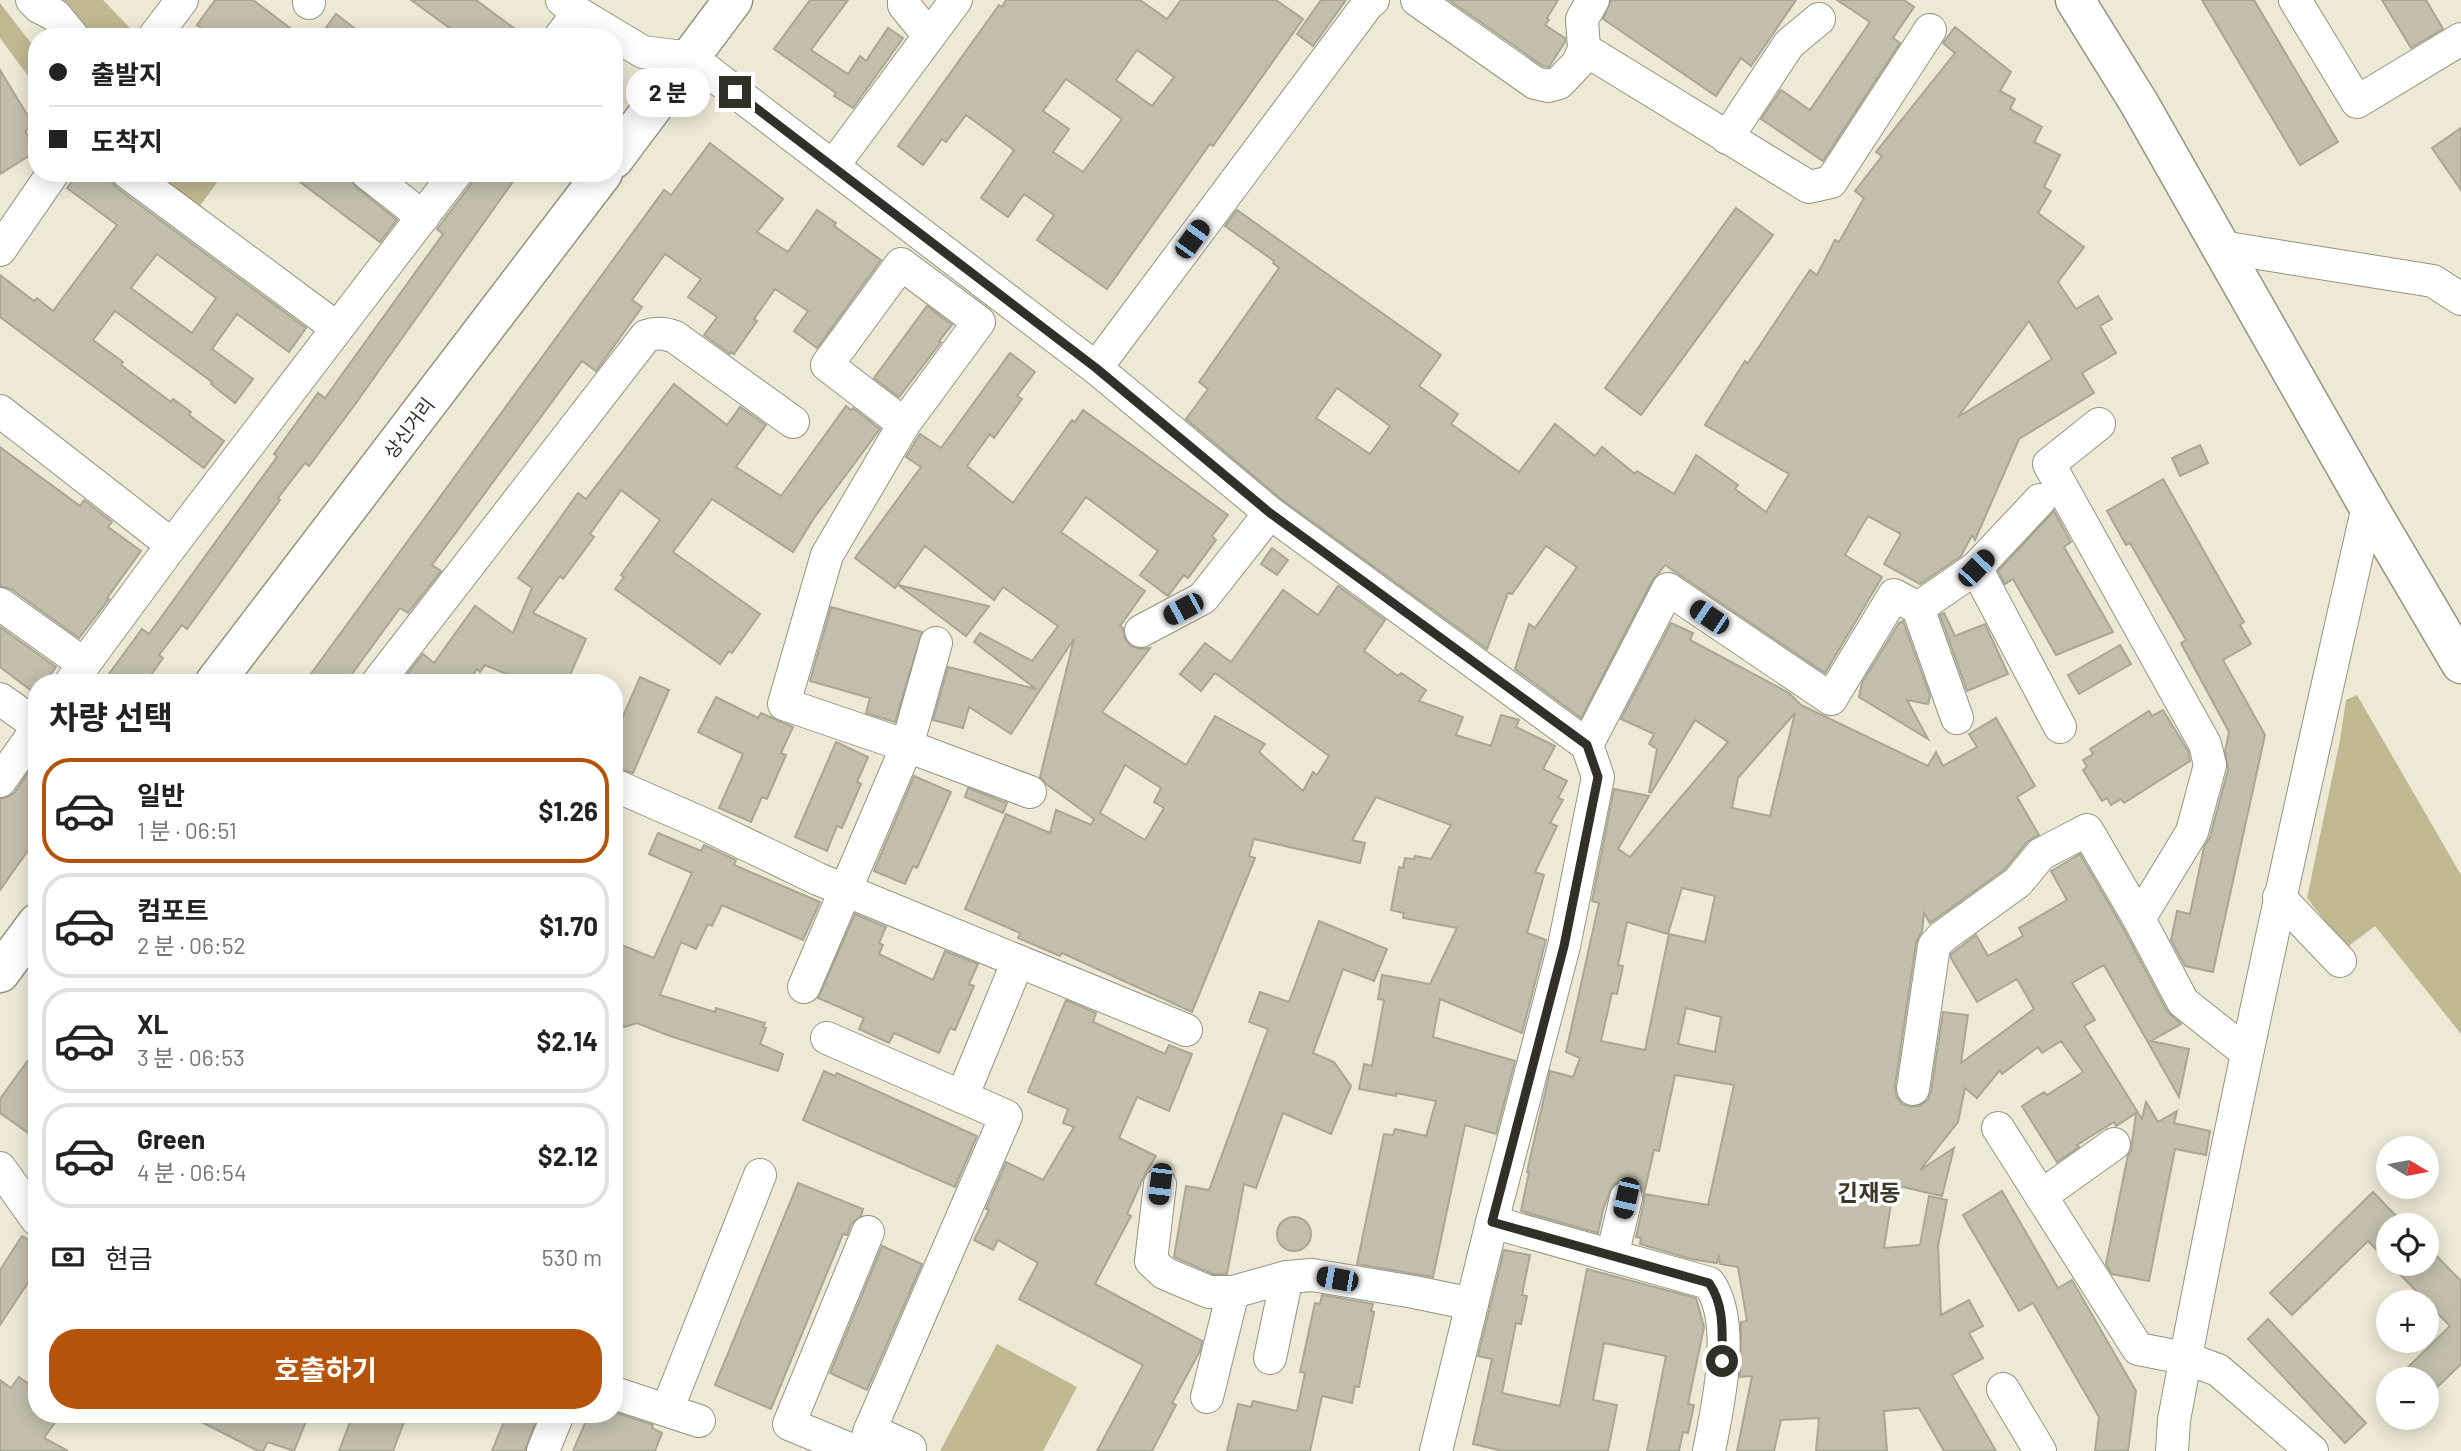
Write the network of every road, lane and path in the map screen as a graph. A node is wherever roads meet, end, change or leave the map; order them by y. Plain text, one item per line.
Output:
1 (32, 0) edge
2 (182, 0) edge
3 (733, 0) edge
4 (904, 0) edge
5 (956, 0) edge
6 (1373, 0) edge
7 (1418, 0) edge
8 (1593, 0) edge
9 (2075, 0) edge
10 (2294, 0) edge
11 (567, 17) edge
12 (1819, 19) dead end
13 (66, 28) edge
14 (160, 28) edge
15 (591, 28) edge
16 (1930, 30) dead end
17 (929, 36) junction
18 (2461, 39) edge
19 (623, 43) edge
20 (1584, 49) junction
21 (691, 58) junction
22 (1727, 138) junction
23 (623, 147) edge
24 (833, 166) junction
25 (47, 182) edge
26 (140, 182) edge
27 (378, 182) edge
28 (449, 182) edge
29 (596, 182) edge
30 (423, 217) junction
31 (2221, 247) junction
32 (0, 250) edge
33 (2461, 299) edge
34 (337, 328) junction
35 (1096, 368) junction
36 (0, 411) edge
37 (793, 422) dead end
38 (904, 424) junction
39 (2099, 424) dead end
40 (2040, 500) dead end
41 (2368, 506) junction
42 (1270, 513) junction
43 (172, 545) junction
44 (1976, 568) junction
45 (0, 604) edge
46 (1917, 608) junction
47 (1141, 631) dead end
48 (936, 643) dead end
49 (2461, 664) edge
50 (77, 673) edge
51 (221, 674) edge
52 (384, 674) edge
53 (0, 699) edge
54 (1958, 718) dead end
55 (28, 720) edge
56 (2060, 727) dead end
57 (28, 740) edge
58 (1587, 745) junction
59 (907, 746) junction
60 (0, 782) edge
61 (623, 789) edge
62 (1030, 792) dead end
63 (846, 891) junction
64 (2279, 897) junction
65 (2139, 919) junction
66 (28, 935) edge
67 (1018, 961) junction
68 (2340, 961) dead end
69 (0, 973) edge
70 (804, 987) dead end
71 (1186, 1030) dead end
72 (827, 1038) dead end
73 (2246, 1052) junction
74 (1913, 1090) dead end
75 (962, 1097) junction
76 (1998, 1128) dead end
77 (2114, 1144) dead end
78 (760, 1175) dead end
79 (3, 1183) edge
80 (1160, 1184) dead end
81 (2041, 1196) junction
82 (1626, 1198) dead end
83 (28, 1210) edge
84 (1492, 1222) junction
85 (867, 1232) dead end
86 (1612, 1256) junction
87 (1287, 1277) junction
88 (1233, 1292) junction
89 (1472, 1304) junction
90 (1270, 1358) dead end
91 (2185, 1358) junction
92 (2003, 1389) dead end
93 (623, 1396) edge
94 (1207, 1397) dead end
95 (667, 1410) junction
96 (699, 1421) dead end
97 (554, 1423) edge
98 (862, 1444) edge
99 (910, 1448) dead end
100 (543, 1451) edge
101 (1436, 1451) edge
102 (1709, 1451) edge
103 (2040, 1451) edge
104 (2172, 1451) edge
105 (2312, 1451) edge

1 - 13 street
2 - 14 street
3 - 21 main road
4 - 17 street
5 - 17 street
6 - 35 street
7 - 20 street
8 - 20 street
9 - 31 main road
10 - 18 street
11 - 15 street
12 - 22 street
16 - 22 street
17 - 24 street
19 - 21 street
20 - 22 street
21 - 23 main road
21 - 24 street
24 - 35 street
25 - 32 street
26 - 34 street
27 - 30 street
28 - 30 street
29 - 51 main road, 상신거리
30 - 34 street
31 - 33 street
31 - 41 main road
34 - 43 street
35 - 42 street
36 - 43 street
37 - 52 street
38 - 38 street
38 - 59 street
39 - 65 street
40 - 44 street
41 - 49 main road
41 - 64 street
42 - 47 street
42 - 58 street
43 - 50 street
44 - 46 street
44 - 56 street
45 - 50 street
46 - 54 street
46 - 58 street
48 - 59 street
53 - 55 street
57 - 60 street
58 - 84 street
59 - 62 street
59 - 63 street
61 - 63 street
63 - 67 street
63 - 70 street
64 - 68 street
64 - 73 street
65 - 73 street
65 - 74 street
66 - 69 main road
67 - 71 street
67 - 75 street
72 - 75 street
73 - 91 street
75 - 98 street
76 - 81 street
77 - 81 street
78 - 95 street
79 - 83 street
80 - 88 street
81 - 91 street
82 - 86 street
84 - 86 street
84 - 89 street
85 - 98 street
86 - 102 street
87 - 88 street
87 - 89 street
87 - 90 street
88 - 94 street
89 - 101 street
91 - 104 street
91 - 105 street
92 - 103 street
93 - 95 street
95 - 96 street
97 - 100 street
98 - 99 street

